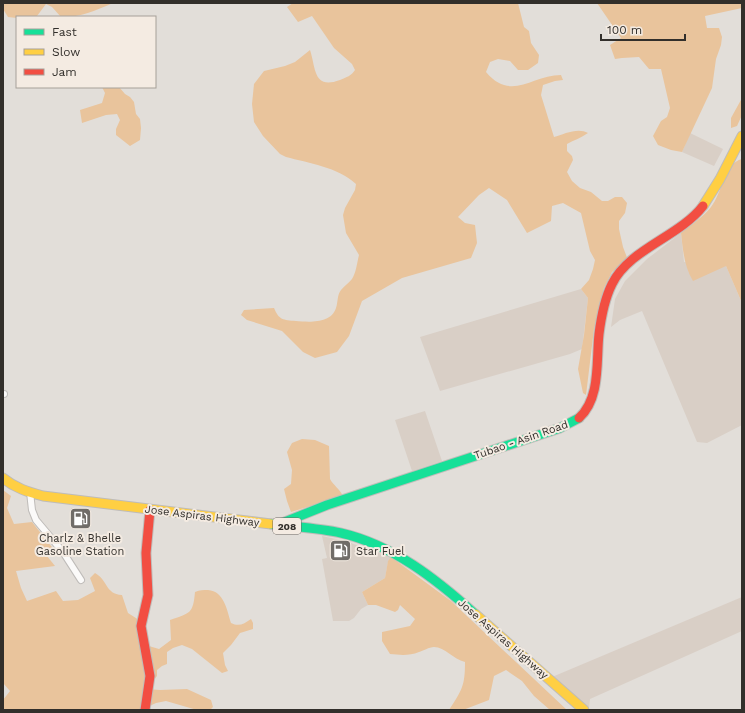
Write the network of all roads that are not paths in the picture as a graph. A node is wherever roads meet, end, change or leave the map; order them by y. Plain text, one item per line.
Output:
1 (742, 136) edge
2 (3, 478) edge
3 (30, 492) junction
4 (150, 510) junction
5 (277, 525) junction
6 (81, 580) dead end
7 (145, 710) edge
8 (584, 710) edge

1 - 5 main road, Tubao - Asin Road
2 - 3 main road, Jose Aspiras Highway / 208
3 - 4 main road, Jose Aspiras Highway / 208
3 - 6 street
4 - 5 main road, Jose Aspiras Highway / 208
4 - 7 main road
5 - 8 main road, Jose Aspiras Highway / 208

